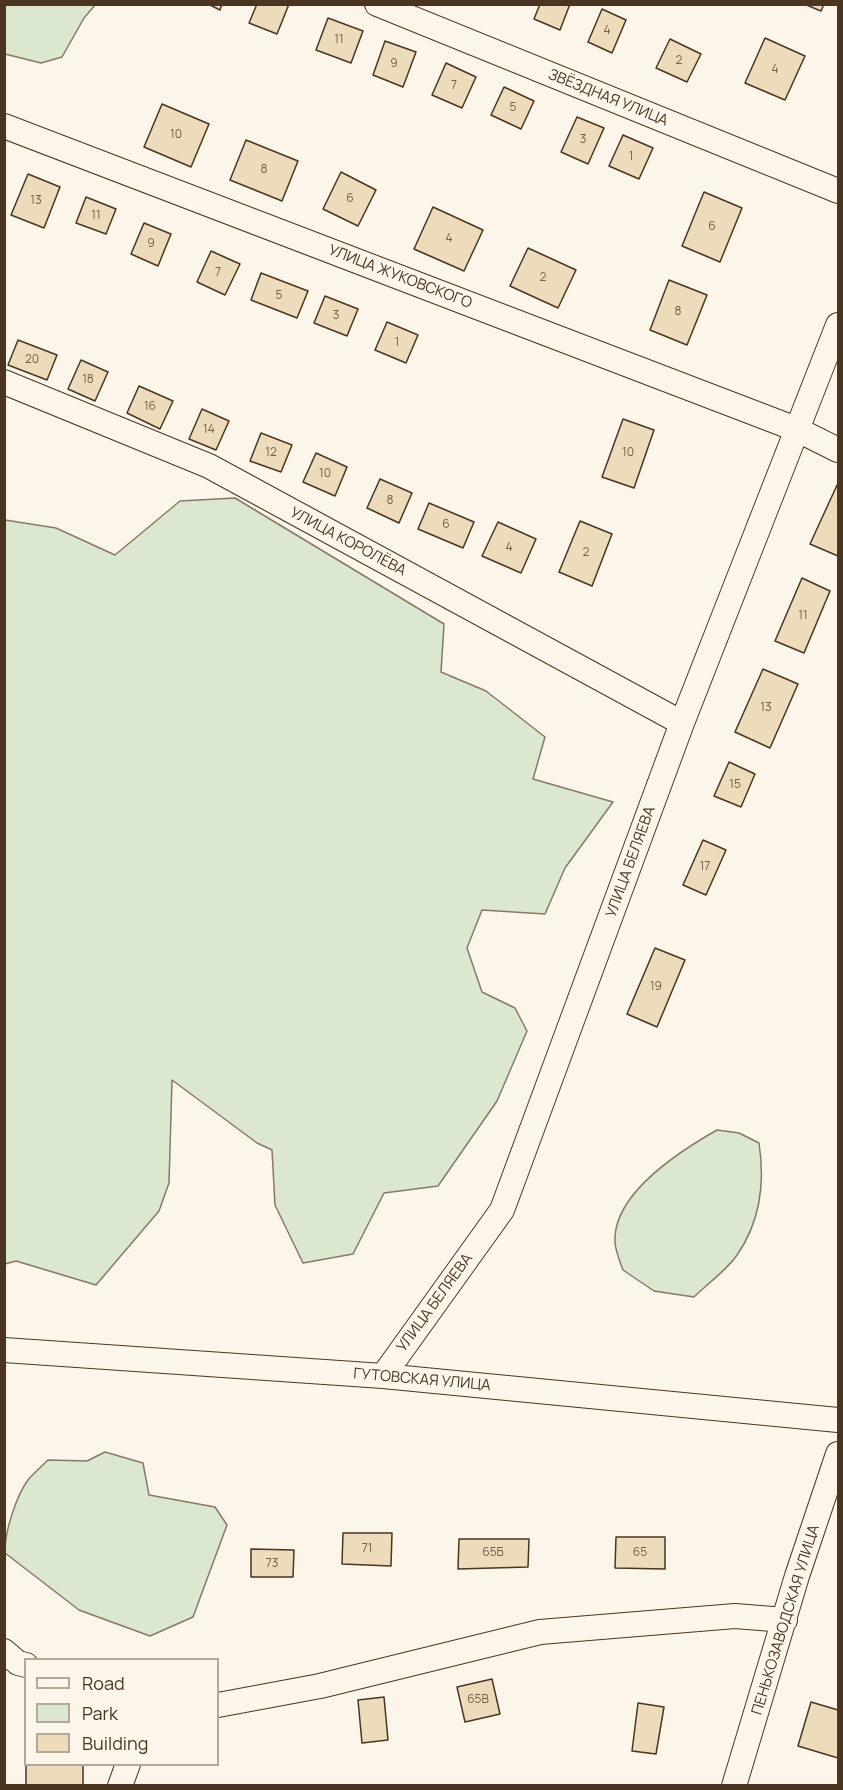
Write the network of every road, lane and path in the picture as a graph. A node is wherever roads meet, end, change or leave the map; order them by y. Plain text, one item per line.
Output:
1 (377, 4) edge
2 (4, 126) edge
3 (838, 191) edge
4 (838, 325) edge
5 (4, 382) edge
6 (796, 429) junction
7 (838, 450) edge
8 (682, 723) junction
9 (4, 1350) edge
10 (383, 1376) junction
11 (838, 1420) edge
12 (838, 1454) edge
13 (785, 1620) junction
14 (4, 1652) edge
15 (24, 1664) edge
16 (219, 1705) edge
17 (127, 1766) edge
18 (120, 1785) edge
19 (734, 1785) edge

1 - 3 street, ЗВЁЗДНАЯ УЛИЦА
2 - 6 street, УЛИЦА ЖУКОВСКОГО
4 - 6 street, УЛИЦА БЕЛЯЕВА
5 - 8 street, УЛИЦА КОРОЛЁВА
6 - 7 street, УЛИЦА ЖУКОВСКОГО
6 - 8 street, УЛИЦА БЕЛЯЕВА
8 - 10 street, УЛИЦА БЕЛЯЕВА
9 - 10 street, ГУТОВСКАЯ УЛИЦА
10 - 11 street, ГУТОВСКАЯ УЛИЦА
12 - 13 street, ПЕНЬКОЗАВОДСКАЯ УЛИЦА
13 - 16 street
13 - 19 street, ПЕНЬКОЗАВОДСКАЯ УЛИЦА
14 - 15 street
17 - 18 street

